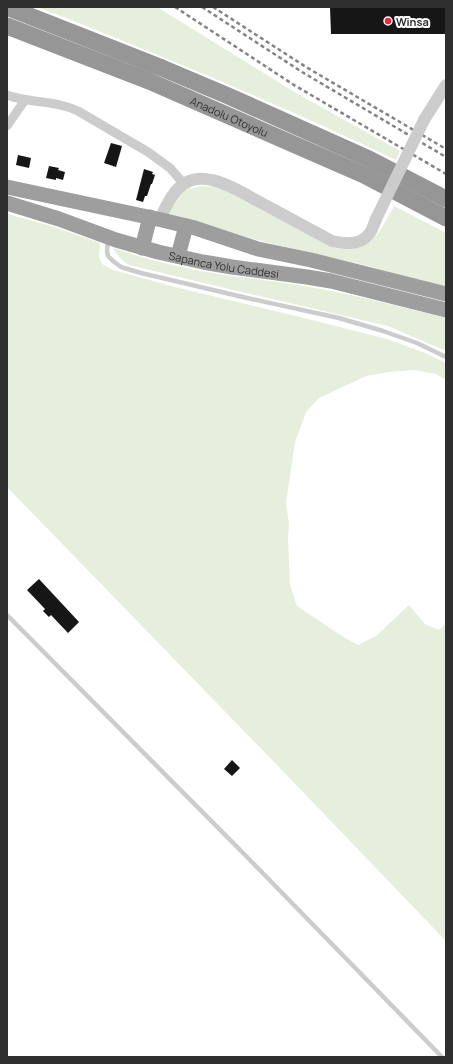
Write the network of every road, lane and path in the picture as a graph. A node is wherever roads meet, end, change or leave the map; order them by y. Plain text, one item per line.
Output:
1 (7, 7) edge
2 (7, 26) edge
3 (446, 85) edge
4 (7, 95) edge
5 (25, 100) junction
6 (7, 126) edge
7 (184, 184) junction
8 (7, 187) edge
9 (446, 199) edge
10 (7, 203) edge
11 (156, 218) junction
12 (446, 218) edge
13 (186, 226) junction
14 (109, 237) junction
15 (142, 248) junction
16 (178, 256) junction
17 (446, 294) edge
18 (446, 310) edge
19 (446, 357) edge
20 (7, 615) edge
21 (442, 1057) edge

1 - 9 highway, Anadolu Otoyolu
2 - 12 highway, Anadolu Otoyolu
3 - 7 street, bridge
4 - 5 street
5 - 6 street
5 - 7 street
7 - 11 street
8 - 11 highway, Sapanca Yolu Caddesi
10 - 14 highway, Sapanca Yolu Caddesi
11 - 13 highway, Sapanca Yolu Caddesi
11 - 15 highway
13 - 16 highway
13 - 17 highway, Sapanca Yolu Caddesi
14 - 15 highway, Sapanca Yolu Caddesi
14 - 19 lane
15 - 16 highway, Sapanca Yolu Caddesi
16 - 18 highway, Sapanca Yolu Caddesi
20 - 21 lane

